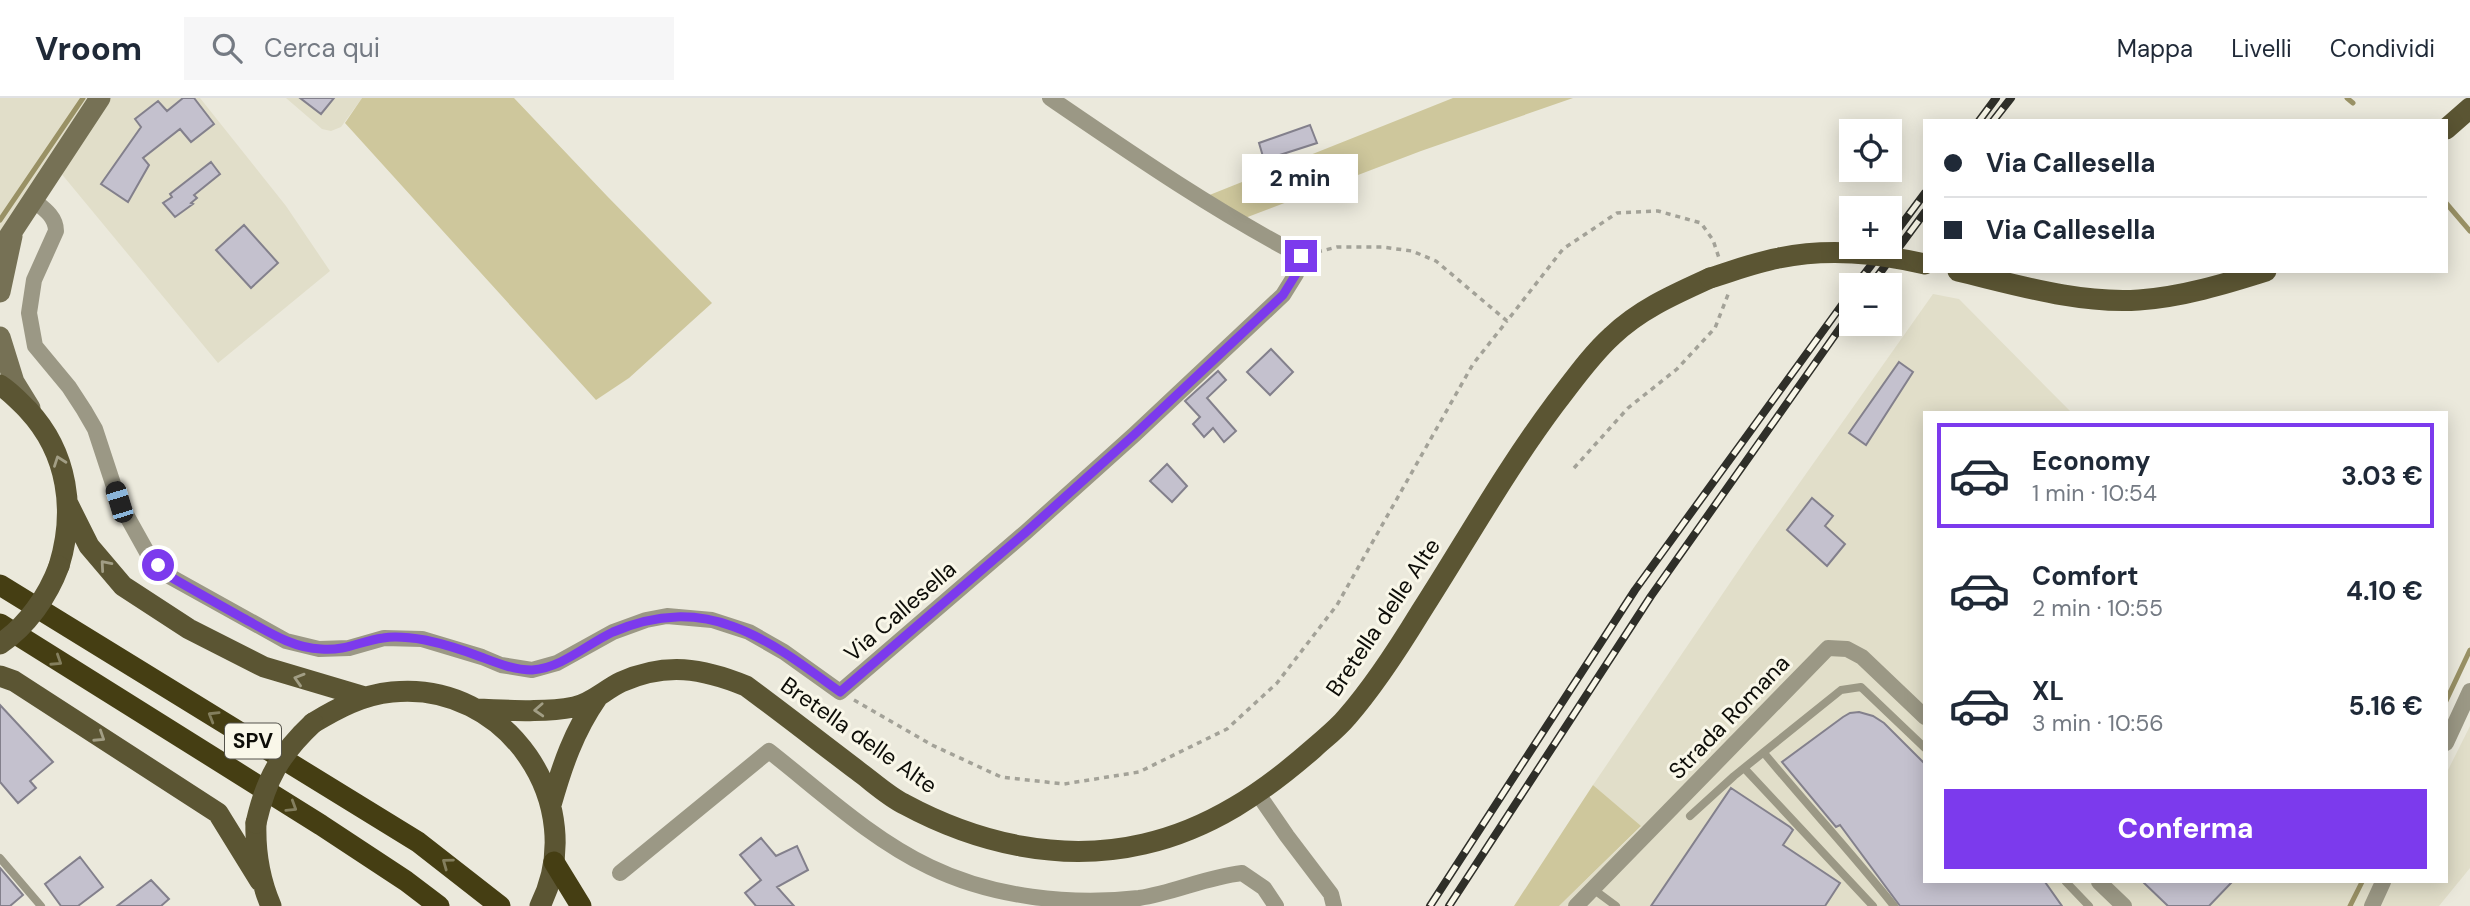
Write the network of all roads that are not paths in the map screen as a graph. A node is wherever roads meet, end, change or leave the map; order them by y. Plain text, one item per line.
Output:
1 (100, 98) edge
2 (1050, 98) edge
3 (2470, 108) edge
4 (2448, 127) edge
5 (32, 199) junction
6 (15, 226) junction
7 (0, 250) edge
8 (1923, 264) edge
9 (1967, 273) edge
10 (2260, 273) edge
11 (0, 292) edge
12 (0, 337) edge
13 (0, 385) edge
14 (38, 422) junction
15 (68, 504) junction
16 (0, 585) edge
17 (0, 624) edge
18 (0, 644) edge
19 (0, 676) edge
20 (2470, 691) edge
21 (599, 695) junction
22 (365, 697) junction
23 (477, 709) junction
24 (1923, 714) edge
25 (2448, 739) edge
26 (1923, 746) edge
27 (1764, 753) junction
28 (1744, 768) junction
29 (1258, 794) junction
30 (551, 805) junction
31 (1690, 816) dead end
32 (0, 858) edge
33 (554, 862) junction
34 (620, 873) dead end
35 (260, 881) junction
36 (2067, 883) edge
37 (2100, 883) edge
38 (2383, 883) edge
39 (1593, 889) junction
40 (543, 900) edge
41 (41, 906) edge
42 (271, 906) edge
43 (439, 906) edge
44 (500, 906) edge
45 (581, 906) edge
46 (1276, 906) edge
47 (1334, 906) edge
48 (1576, 906) edge
49 (1616, 906) edge
50 (1873, 906) edge
51 (1894, 906) edge
52 (2089, 906) edge
53 (2124, 906) edge
54 (2372, 906) edge

1 - 5 main road
2 - 5 street, Via Callesella
3 - 4 main road
5 - 6 main road
6 - 7 main road
6 - 11 main road
8 - 29 main road, Bretella delle Alte, bridge
9 - 10 main road
12 - 14 main road
13 - 14 main road
15 -> 14 main road
15 - 18 main road, bridge
22 -> 15 main road
44 -> 16 highway, SPV
17 -> 43 highway, SPV
19 -> 35 main road
20 - 25 street
21 -> 23 main road, Bretella delle Alte
21 - 29 main road, Bretella delle Alte
21 - 30 main road, Bretella delle Alte
22 - 23 main road
22 - 35 main road, bridge
23 - 30 main road
24 - 39 street, Strada Romana
26 - 27 lane
27 - 28 lane
27 - 51 lane
28 - 31 lane
28 - 50 lane
29 - 47 street
30 - 33 main road
32 - 41 lane
33 - 40 main road
33 - 45 highway
34 - 46 street
35 - 42 main road
36 - 52 lane
37 - 53 street
38 - 54 street
39 - 48 street, Strada Romana
39 - 49 lane

